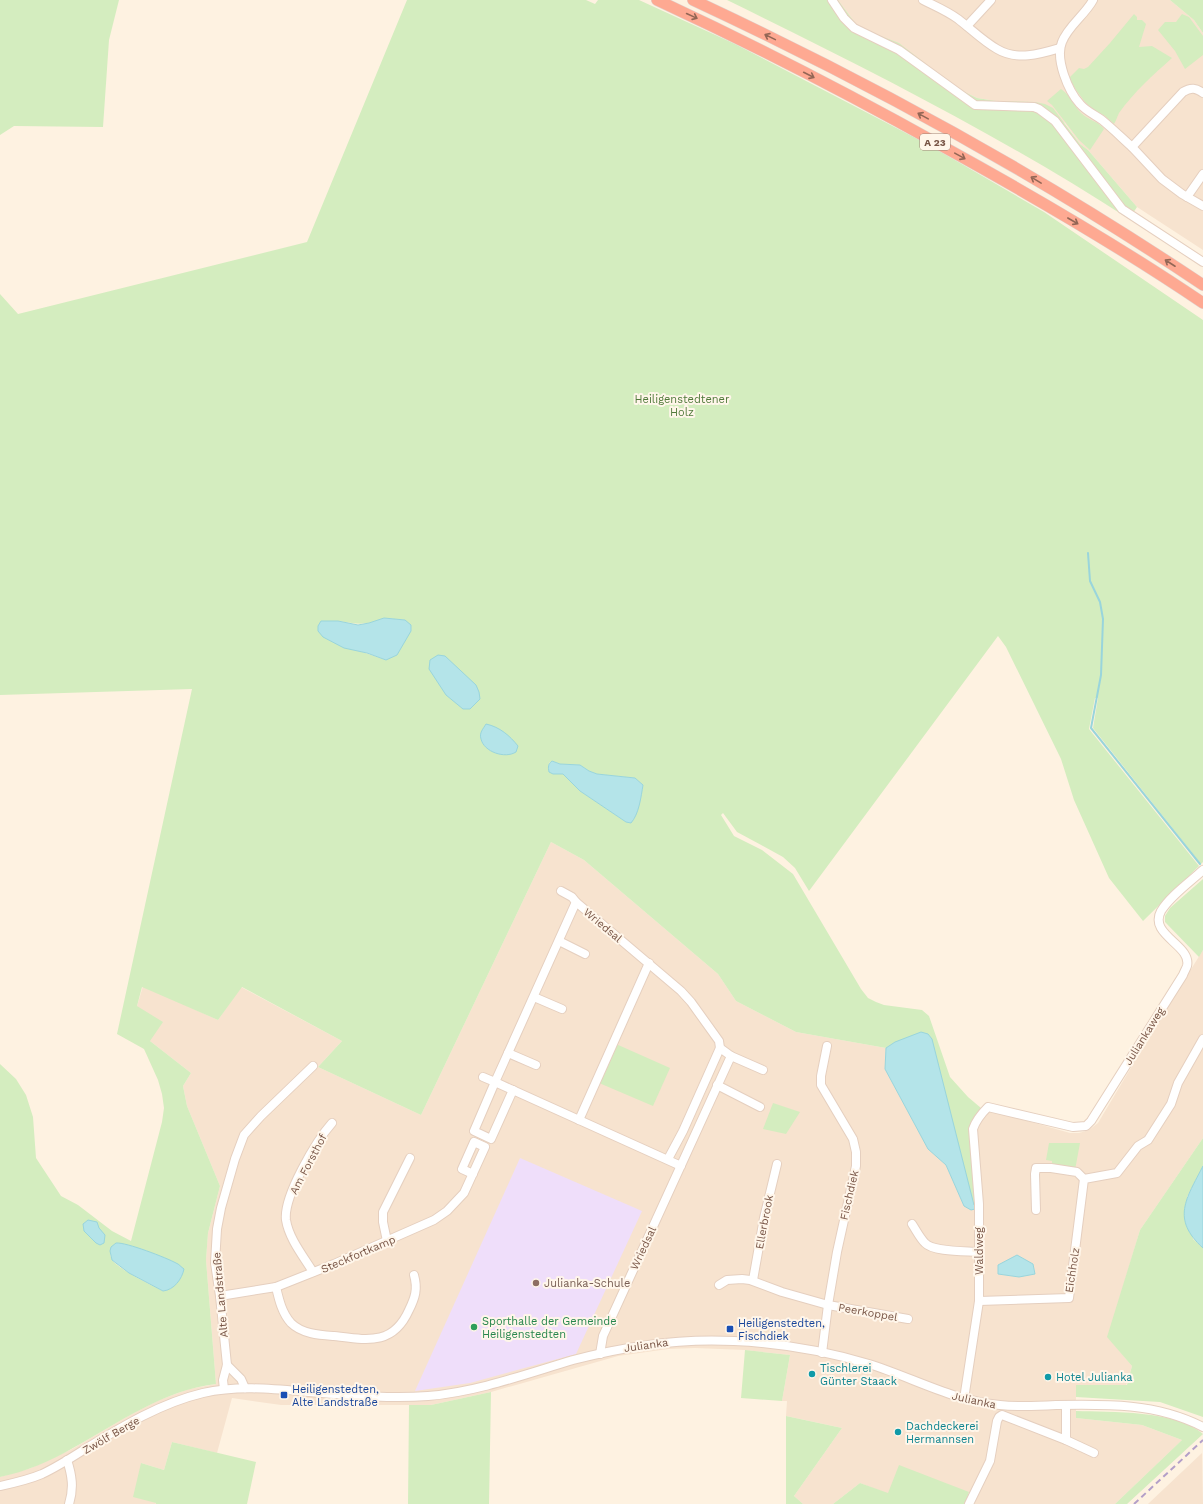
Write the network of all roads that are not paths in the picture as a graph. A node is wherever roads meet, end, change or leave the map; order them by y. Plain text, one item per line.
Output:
1 (657, 0) edge
2 (693, 0) edge
3 (832, 0) edge
4 (923, 0) edge
5 (991, 0) edge
6 (1093, 0) edge
7 (967, 26) junction
8 (1060, 48) junction
9 (1203, 94) edge
10 (1132, 147) junction
11 (1203, 174) edge
12 (1187, 197) junction
13 (1203, 206) edge
14 (1203, 262) edge
15 (1203, 285) edge
16 (1203, 303) edge
17 (1203, 870) edge
18 (561, 891) dead end
19 (576, 902) junction
20 (559, 941) junction
21 (585, 954) dead end
22 (649, 963) junction
23 (534, 997) junction
24 (562, 1009) dead end
25 (1203, 1039) edge
26 (828, 1046) dead end
27 (720, 1048) junction
28 (508, 1053) junction
29 (731, 1056) junction
30 (536, 1065) dead end
31 (313, 1066) dead end
32 (763, 1070) dead end
33 (482, 1077) dead end
34 (495, 1082) junction
35 (717, 1085) junction
36 (513, 1090) junction
37 (760, 1107) dead end
38 (988, 1107) joint
39 (579, 1120) junction
40 (332, 1123) dead end
41 (410, 1158) dead end
42 (668, 1159) junction
43 (777, 1164) dead end
44 (681, 1166) junction
45 (473, 1174) dead end
46 (1084, 1179) junction
47 (1036, 1210) dead end
48 (912, 1224) dead end
49 (387, 1241) junction
50 (978, 1252) junction
51 (313, 1272) junction
52 (414, 1275) dead end
53 (753, 1280) junction
54 (719, 1285) dead end
55 (276, 1287) junction
56 (220, 1296) junction
57 (979, 1301) junction
58 (828, 1305) junction
59 (908, 1319) dead end
60 (822, 1353) junction
61 (600, 1354) junction
62 (227, 1365) junction
63 (245, 1388) junction
64 (224, 1389) junction
65 (964, 1399) junction
66 (1066, 1405) junction
67 (1200, 1425) edge
68 (1066, 1440) junction
69 (1094, 1454) dead end
70 (67, 1460) junction
71 (0, 1486) edge
72 (69, 1504) edge
73 (969, 1504) edge

1 -> 16 highway, A 23
15 -> 2 highway, A 23
3 - 14 street
4 - 7 street
5 - 7 street
6 - 8 street
7 - 8 street
8 - 10 street
9 - 10 street
10 - 12 street
11 - 12 street
12 - 13 street
17 - 38 street, Juliankaweg
18 - 19 street, Wriedsal
19 - 20 street, Wriedsal
19 - 22 street, Wriedsal
20 - 21 street
20 - 23 street, Wriedsal
22 - 27 street, Wriedsal
22 - 39 street
23 - 24 street
23 - 28 street, Wriedsal
25 - 46 street
26 - 58 street, Fischdiek
27 - 29 street, Wriedsal
27 - 42 street
28 - 30 street
28 - 34 street, Wriedsal
29 - 32 street, Wriedsal
29 - 35 street, Wriedsal
31 - 56 street, Alte Landstraße
33 - 34 street
34 - 36 street
34 - 36 street, Wriedsal
35 - 37 street
35 - 44 street, Wriedsal
36 - 39 street
38 - 50 street, Waldweg
39 - 42 street
40 - 51 street, Am Forsthof
41 - 49 street
42 - 44 street
43 - 53 street, Ellerbrook
44 - 61 street, Wriedsal
45 - 49 street, Steckfortkamp
46 - 47 street
46 - 57 street, Eichholz
48 - 50 street
49 - 51 street, Steckfortkamp
50 - 57 street, Waldweg
51 - 55 street, Steckfortkamp
52 - 55 street
53 - 54 street
53 - 58 street
55 - 56 street, Steckfortkamp
56 - 62 street, Alte Landstraße
57 - 65 street, Waldweg
58 - 59 street, Peerkoppel
58 - 60 street, Fischdiek
60 - 61 street, Julianka
60 - 65 street, Julianka
61 - 63 street, Julianka
62 - 63 street
62 - 64 street, Alte Landstraße
63 - 64 street, Julianka
64 - 70 street, Zwölf Berge
65 - 66 street, Julianka
66 - 67 street, Julianka
66 - 68 street
68 - 69 street, Julianka
68 - 73 street, Julianka
70 - 71 street, Zwölf Berge
70 - 72 street

